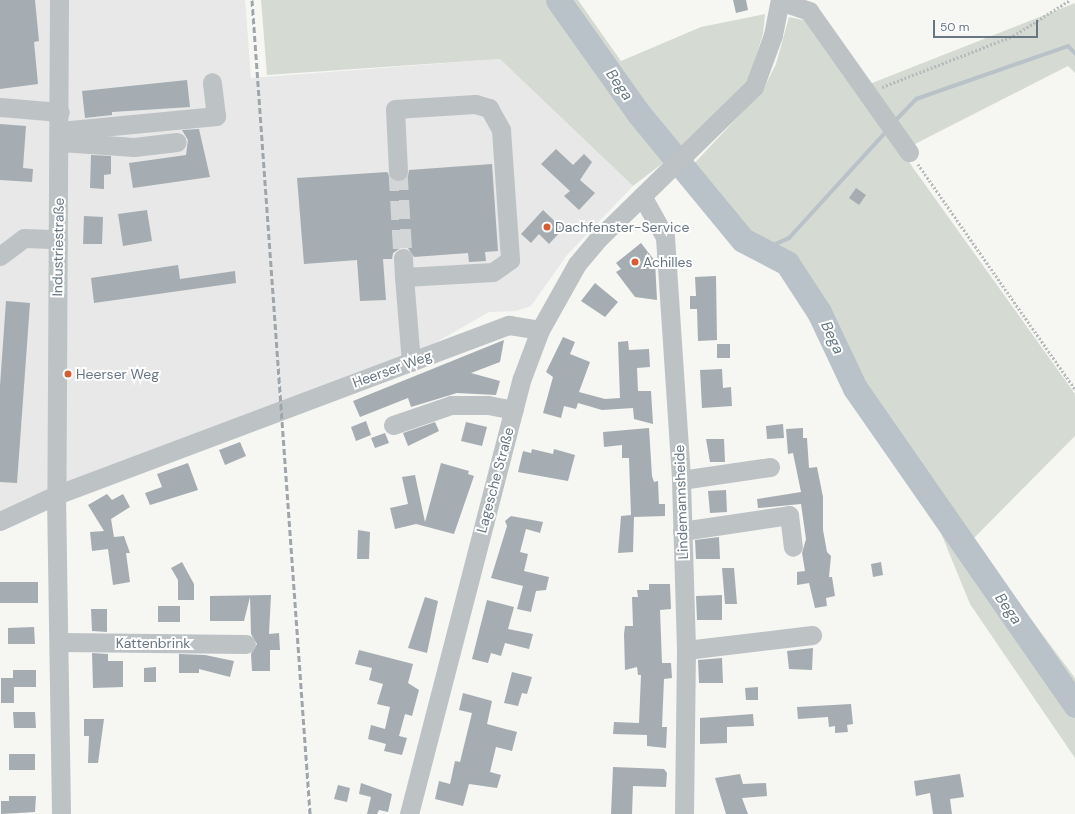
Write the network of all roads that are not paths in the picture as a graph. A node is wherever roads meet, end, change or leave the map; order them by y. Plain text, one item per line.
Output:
1 (58, 0) edge
2 (780, 0) edge
3 (212, 82) dead end
4 (0, 107) edge
5 (60, 112) junction
6 (60, 137) junction
7 (177, 142) dead end
8 (909, 152) road end
9 (398, 171) tunnel mouth
10 (642, 196) junction
11 (58, 239) junction
12 (4, 248) edge
13 (403, 258) tunnel mouth
14 (404, 277) junction
15 (540, 330) junction
16 (411, 362) junction
17 (514, 410) junction
18 (393, 425) dead end
19 (770, 467) dead end
20 (681, 480) junction
21 (56, 495) junction
22 (0, 521) edge
23 (682, 531) junction
24 (793, 547) dead end
25 (812, 635) dead end
26 (61, 642) junction
27 (246, 644) dead end
28 (686, 650) junction
29 (61, 814) edge
30 (409, 814) edge
31 (684, 814) edge

1 - 5 street, Industriestraße
2 - 8 street
2 - 10 street, Lagesche Straße
3 - 6 street
4 - 5 street
5 - 6 street, Industriestraße
6 - 7 street
6 - 11 street, Industriestraße
9 - 14 street
10 - 15 street, Lagesche Straße
10 - 20 street, Lindemannsheide
11 - 12 street
11 - 21 street, Industriestraße
13 - 14 street
14 - 16 street
15 - 16 street, Heerser Weg
15 - 17 street, Lagesche Straße
16 - 21 street, Heerser Weg
17 - 18 street
17 - 30 street, Lagesche Straße
19 - 20 street
20 - 23 street, Lindemannsheide
21 - 22 street, Heerser Weg
21 - 26 street
23 - 24 street
23 - 28 street, Lindemannsheide
25 - 28 street
26 - 27 street, Kattenbrink
26 - 29 street
28 - 31 street, Lindemannsheide

